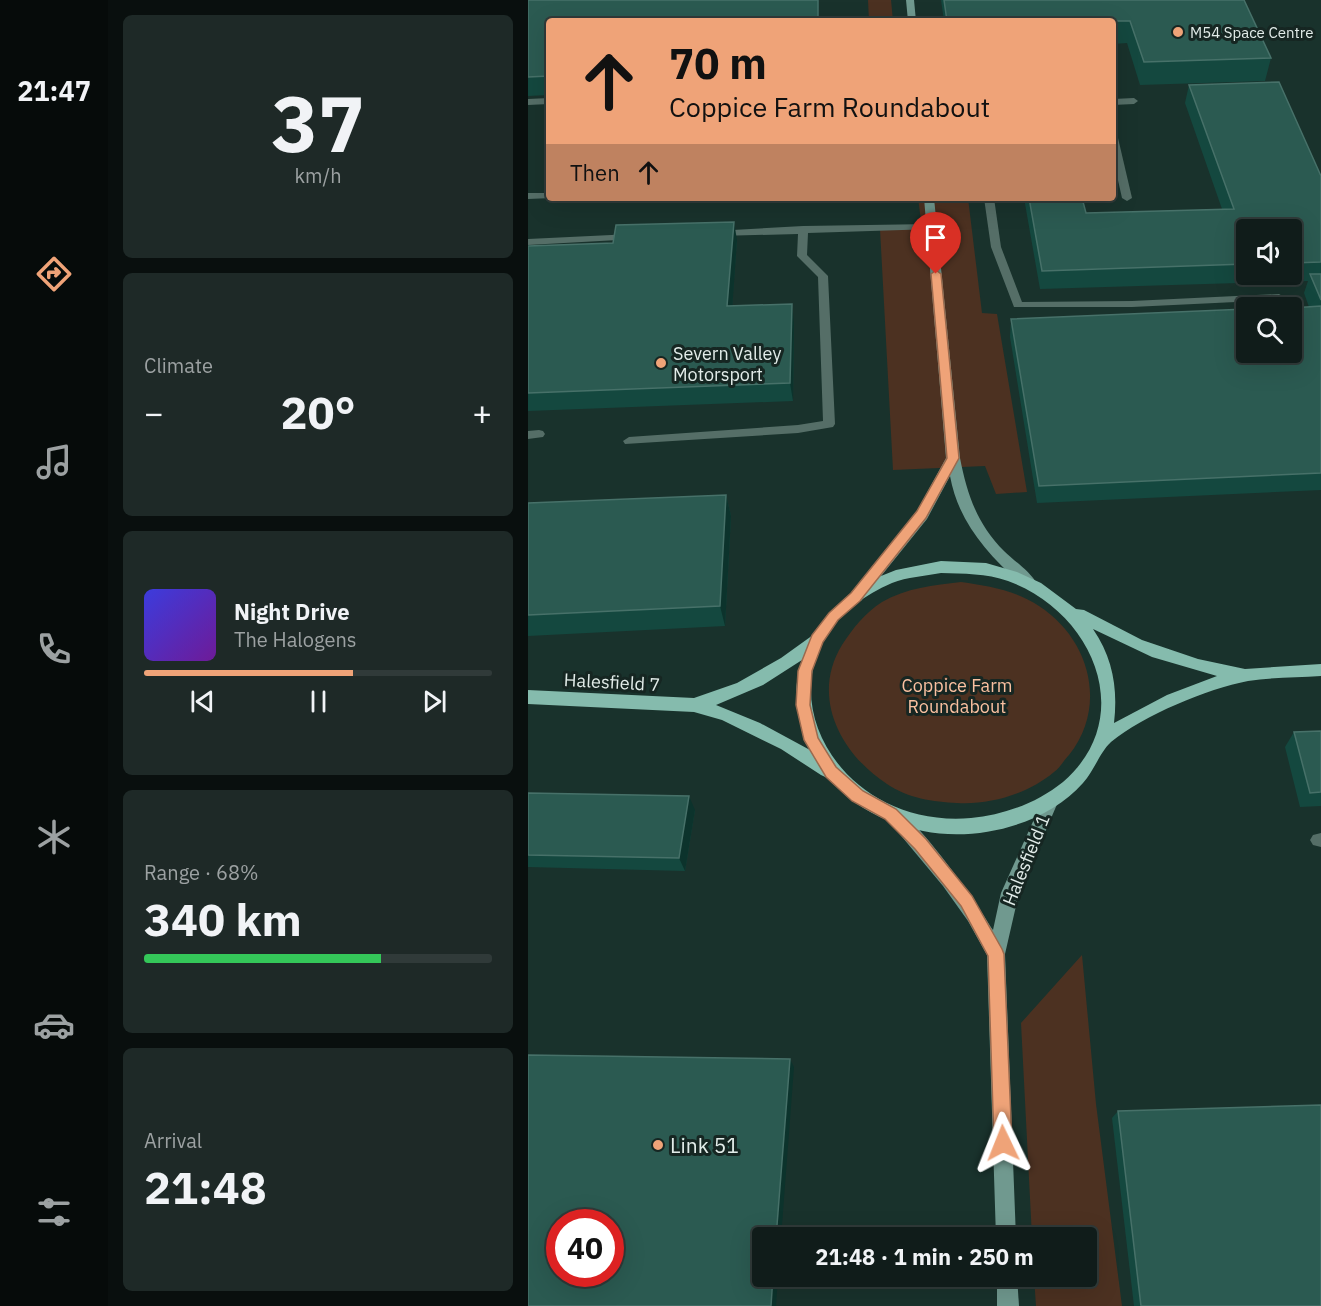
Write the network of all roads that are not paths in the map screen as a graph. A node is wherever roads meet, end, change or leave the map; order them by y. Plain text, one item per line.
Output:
1 (910, 0) edge
2 (912, 18) edge
3 (546, 101) edge
4 (1134, 101) dead end
5 (528, 102) edge
6 (1116, 102) edge
7 (1116, 151) edge
8 (528, 196) edge
9 (546, 196) edge
10 (1127, 198) dead end
11 (929, 201) edge
12 (988, 201) edge
13 (931, 227) junction
14 (803, 229) junction
15 (709, 233) edge
16 (641, 237) edge
17 (528, 242) edge
18 (1236, 299) edge
19 (629, 441) dead end
20 (953, 458) junction
21 (1030, 584) junction
22 (856, 597) junction
23 (1059, 602) junction
24 (817, 639) junction
25 (1321, 670) edge
26 (1248, 675) junction
27 (528, 697) edge
28 (694, 705) junction
29 (1103, 739) junction
30 (831, 772) junction
31 (1050, 802) junction
32 (891, 814) junction
33 (996, 954) junction
34 (1006, 1227) edge
35 (1007, 1287) edge
36 (1008, 1306) edge

1 - 2 street
3 - 5 lane
4 - 6 lane
7 - 10 lane
8 - 9 lane
11 - 13 street
12 - 18 lane
13 - 14 lane
13 - 20 street
14 - 15 lane
14 - 19 lane
16 - 17 lane
20 - 21 street
20 - 22 street
21 - 22 main road
21 - 23 main road
22 - 24 main road
23 - 26 main road
23 - 29 main road
24 - 28 main road, Halesfield 7
24 - 30 main road
25 - 26 main road
26 - 29 main road
27 - 28 main road, Halesfield 7
28 - 30 main road, Halesfield 7
29 - 31 main road
30 - 32 main road
31 - 32 main road
31 - 33 street, Halesfield 1
32 - 33 street, Halesfield 1
33 - 34 street, Halesfield 1
35 - 36 street

